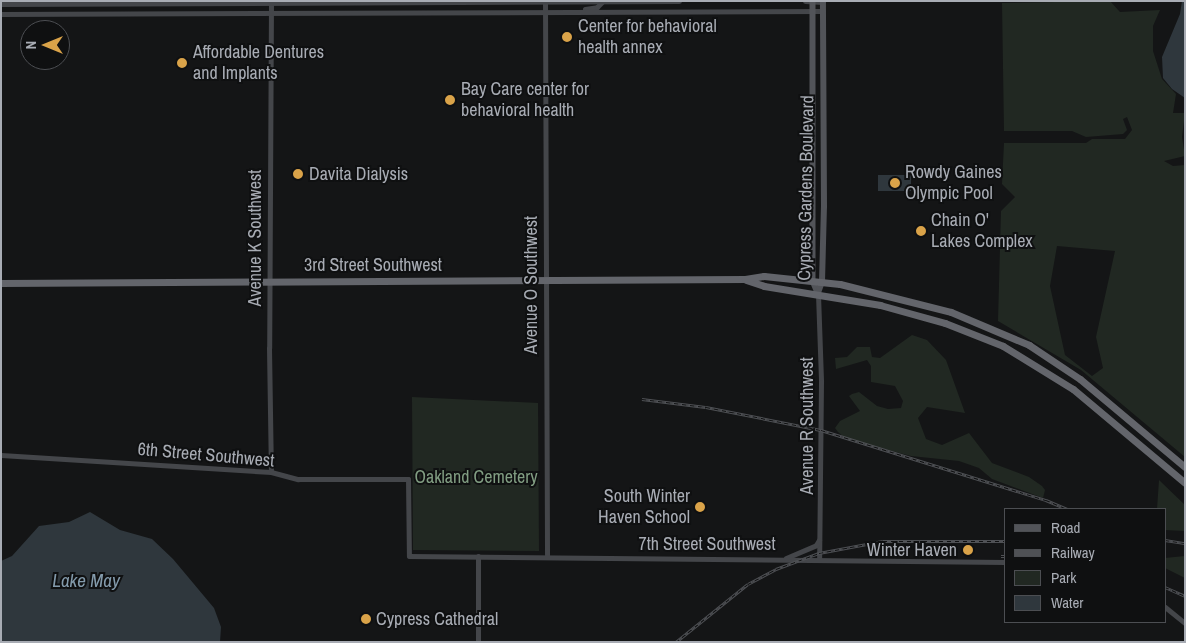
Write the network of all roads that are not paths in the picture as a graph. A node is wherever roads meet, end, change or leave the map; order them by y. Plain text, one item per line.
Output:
1 (679, 1) edge
2 (805, 1) edge
3 (271, 2) edge
4 (545, 2) edge
5 (602, 2) edge
6 (814, 2) edge
7 (823, 2) edge
8 (1, 4) edge
9 (814, 10) junction
10 (823, 11) junction
11 (269, 12) junction
12 (577, 12) junction
13 (545, 13) junction
14 (1, 14) edge
15 (544, 279) junction
16 (745, 279) junction
17 (270, 281) junction
18 (813, 281) junction
19 (822, 282) junction
20 (1, 283) edge
21 (818, 293) junction
22 (1, 455) edge
23 (1185, 467) edge
24 (271, 472) junction
25 (1185, 483) edge
26 (819, 540) junction
27 (409, 556) joint
28 (478, 556) junction
29 (547, 557) junction
30 (784, 559) junction
31 (819, 560) junction
32 (1004, 562) edge
33 (1166, 608) edge
34 (1185, 623) edge
35 (478, 642) edge

1 - 5 street
2 - 6 street
3 - 4 street
3 - 8 street
3 - 11 street, Avenue K Southwest
4 - 5 street
4 - 13 street, Avenue O Southwest
5 - 12 street
6 - 7 street
6 - 9 main road, Cypress Gardens Boulevard
7 - 10 main road, Cypress Gardens Boulevard
9 - 10 street
9 - 12 street
9 - 18 main road, Cypress Gardens Boulevard
10 - 19 main road, Cypress Gardens Boulevard
11 - 13 street
11 - 14 street
11 - 17 street, Avenue K Southwest
12 - 13 street
13 - 15 street, Avenue O Southwest
15 - 16 highway, 3rd Street Southwest
15 - 17 highway, 3rd Street Southwest
15 - 29 street, Avenue O Southwest
16 - 18 highway, 3rd Street Southwest
16 - 21 highway, 3rd Street Southwest
17 - 20 highway, 3rd Street Southwest
17 - 24 street, Avenue K Southwest
18 - 19 highway, 3rd Street Southwest
18 - 21 main road, Cypress Gardens Boulevard
19 - 21 main road, Cypress Gardens Boulevard
19 - 23 highway, 3rd Street Southwest
21 - 25 highway, 3rd Street Southwest
21 - 26 street, Avenue R Southwest
22 - 24 street, 6th Street Southwest
24 - 27 street, 6th Street Southwest
26 - 30 street
26 - 31 street, Avenue R Southwest
27 - 28 street, 7th Street Southwest
28 - 29 street, 7th Street Southwest
28 - 35 street
29 - 30 street, 7th Street Southwest
30 - 31 street, 7th Street Southwest
31 - 32 street, 7th Street Southwest
33 - 34 street

